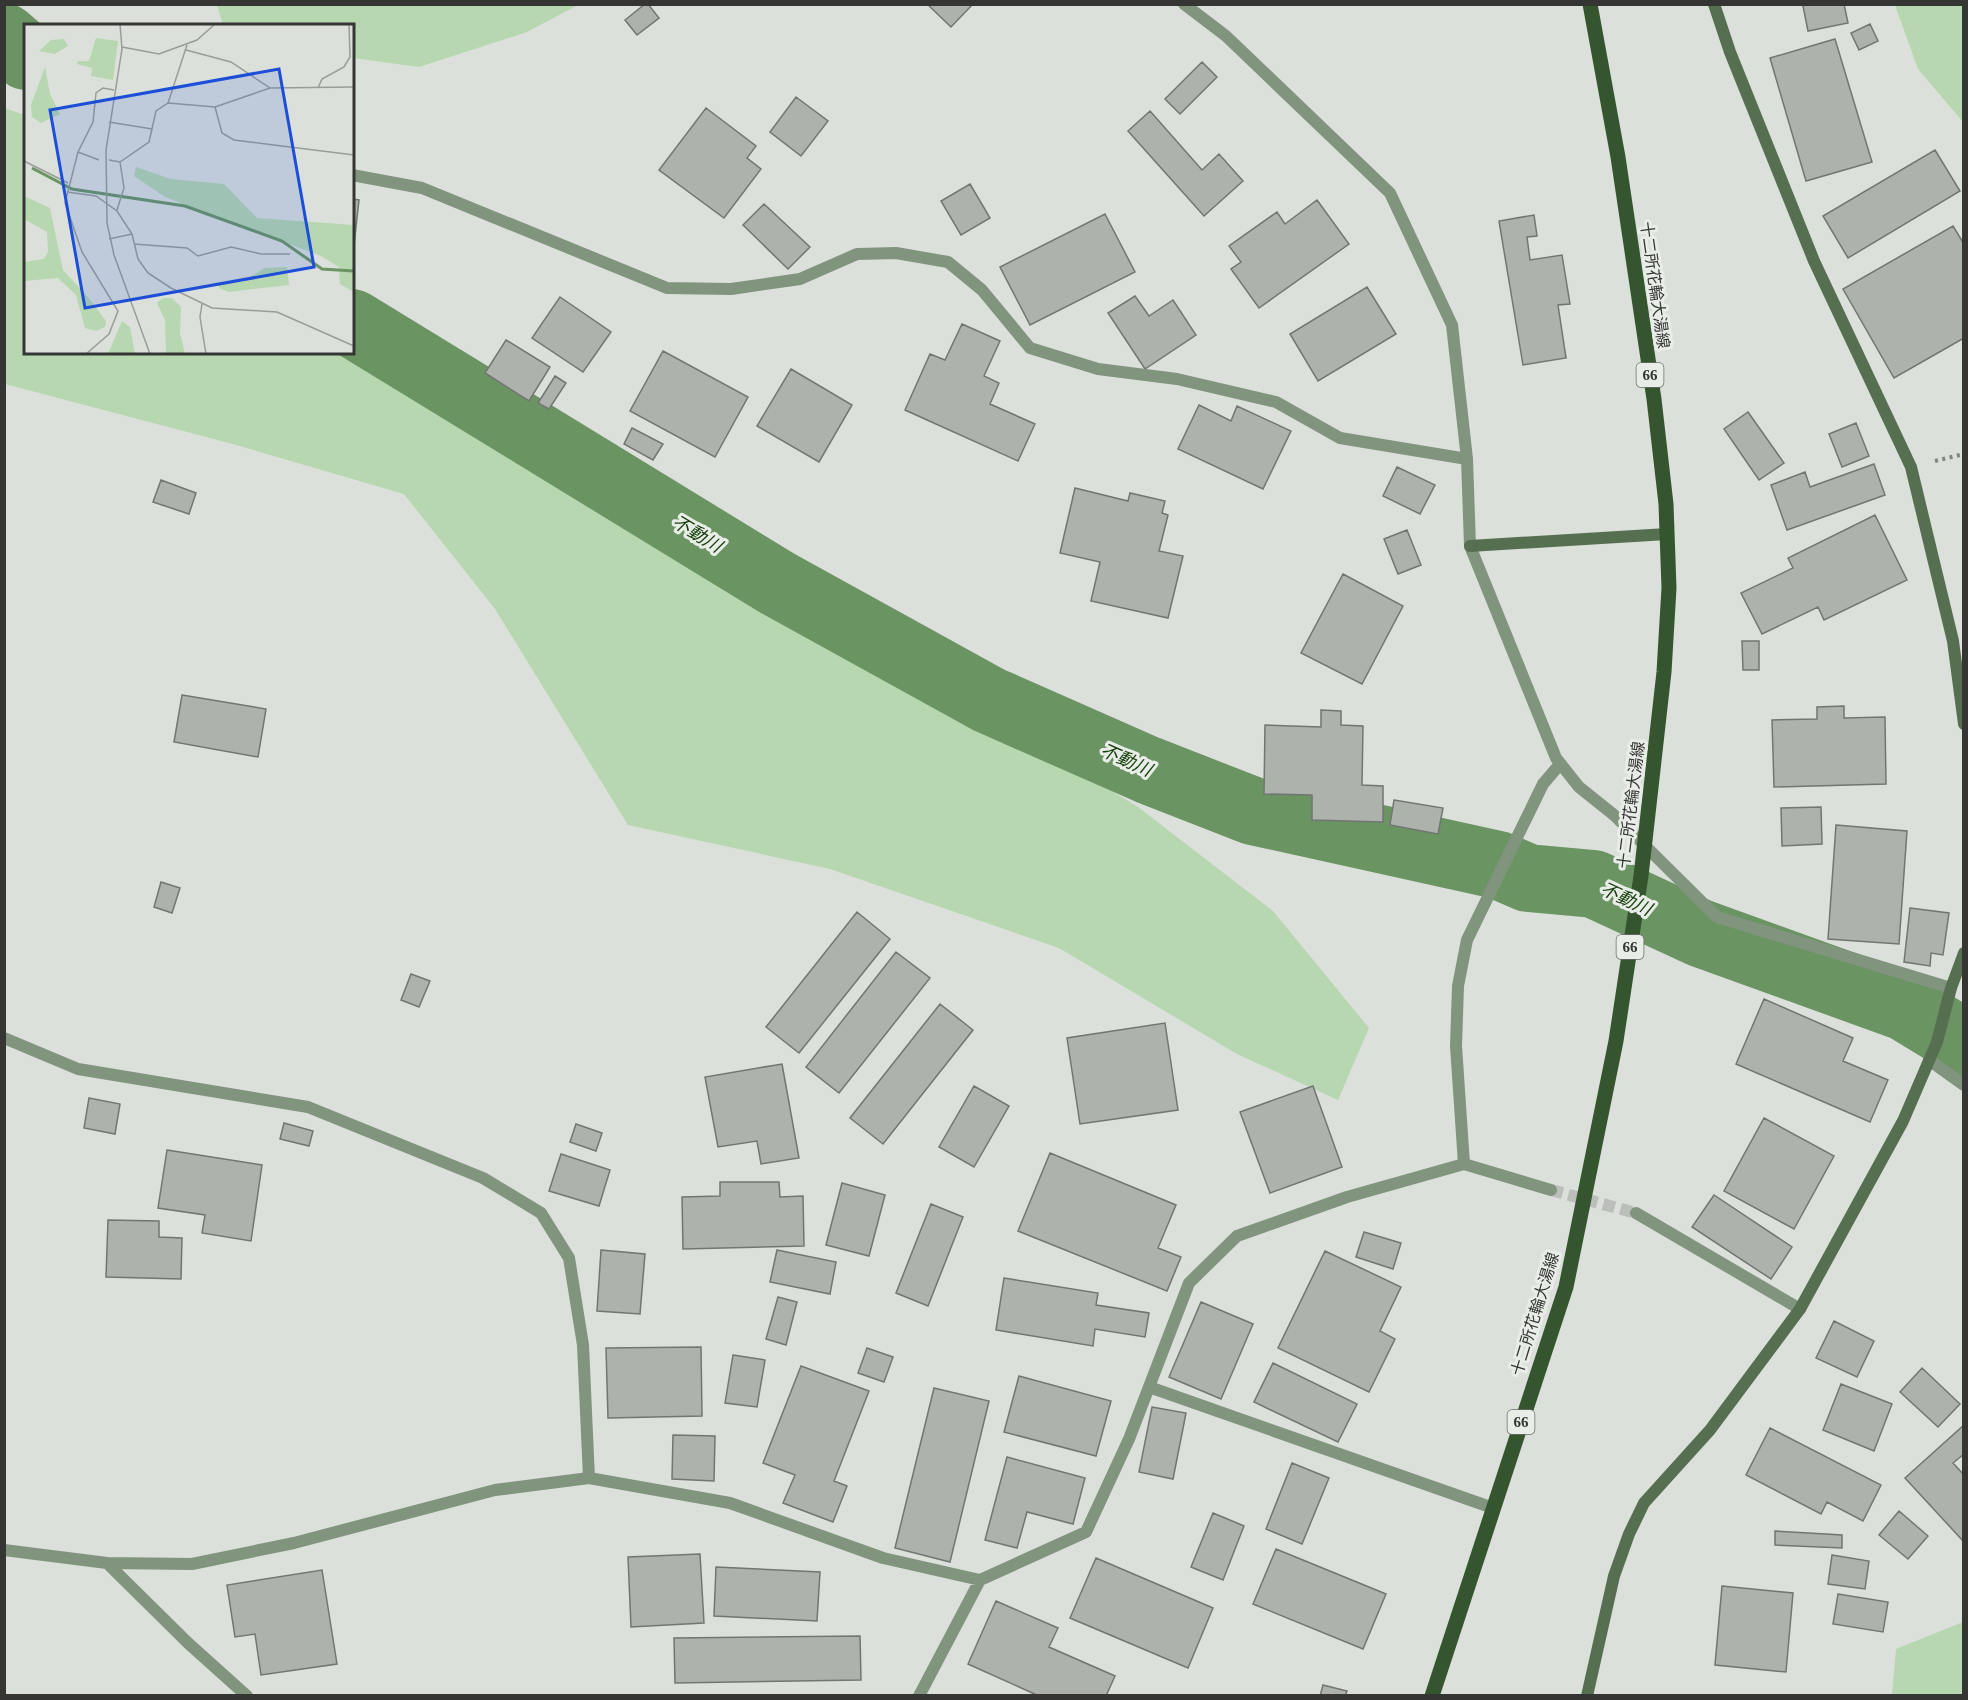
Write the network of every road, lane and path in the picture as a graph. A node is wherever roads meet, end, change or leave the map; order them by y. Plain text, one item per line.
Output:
1 (1184, 4) edge
2 (1590, 4) edge
3 (1714, 4) edge
4 (354, 175) edge
5 (1467, 459) junction
6 (1667, 534) junction
7 (1470, 546) junction
8 (1964, 724) edge
9 (1560, 764) junction
10 (1964, 952) edge
11 (1952, 988) junction
12 (4, 1038) edge
13 (1929, 1060) junction
14 (1964, 1085) edge
15 (1464, 1164) junction
16 (1551, 1190) tunnel mouth
17 (1636, 1213) tunnel mouth
18 (1800, 1309) junction
19 (1149, 1387) junction
20 (589, 1478) junction
21 (1493, 1508) junction
22 (4, 1550) edge
23 (107, 1563) junction
24 (980, 1580) junction
25 (247, 1695) edge
26 (920, 1695) edge
27 (1432, 1695) edge
28 (1587, 1695) edge

1 - 5 street
2 - 6 main road, 十二所花輪大湯線 / 66
3 - 8 street
4 - 5 street
5 - 7 street
6 - 7 street
6 - 21 main road, 十二所花輪大湯線 / 66
7 - 9 street
9 - 11 street
9 - 15 street
10 - 11 street
11 - 13 street
12 - 20 street
13 - 14 street
13 - 18 street
15 - 16 street
15 - 19 street
17 - 18 street
18 - 28 street
19 - 21 street
19 - 24 street
20 - 23 street
20 - 24 street
21 - 27 main road, 十二所花輪大湯線 / 66
22 - 23 street
23 - 25 street
24 - 26 street

